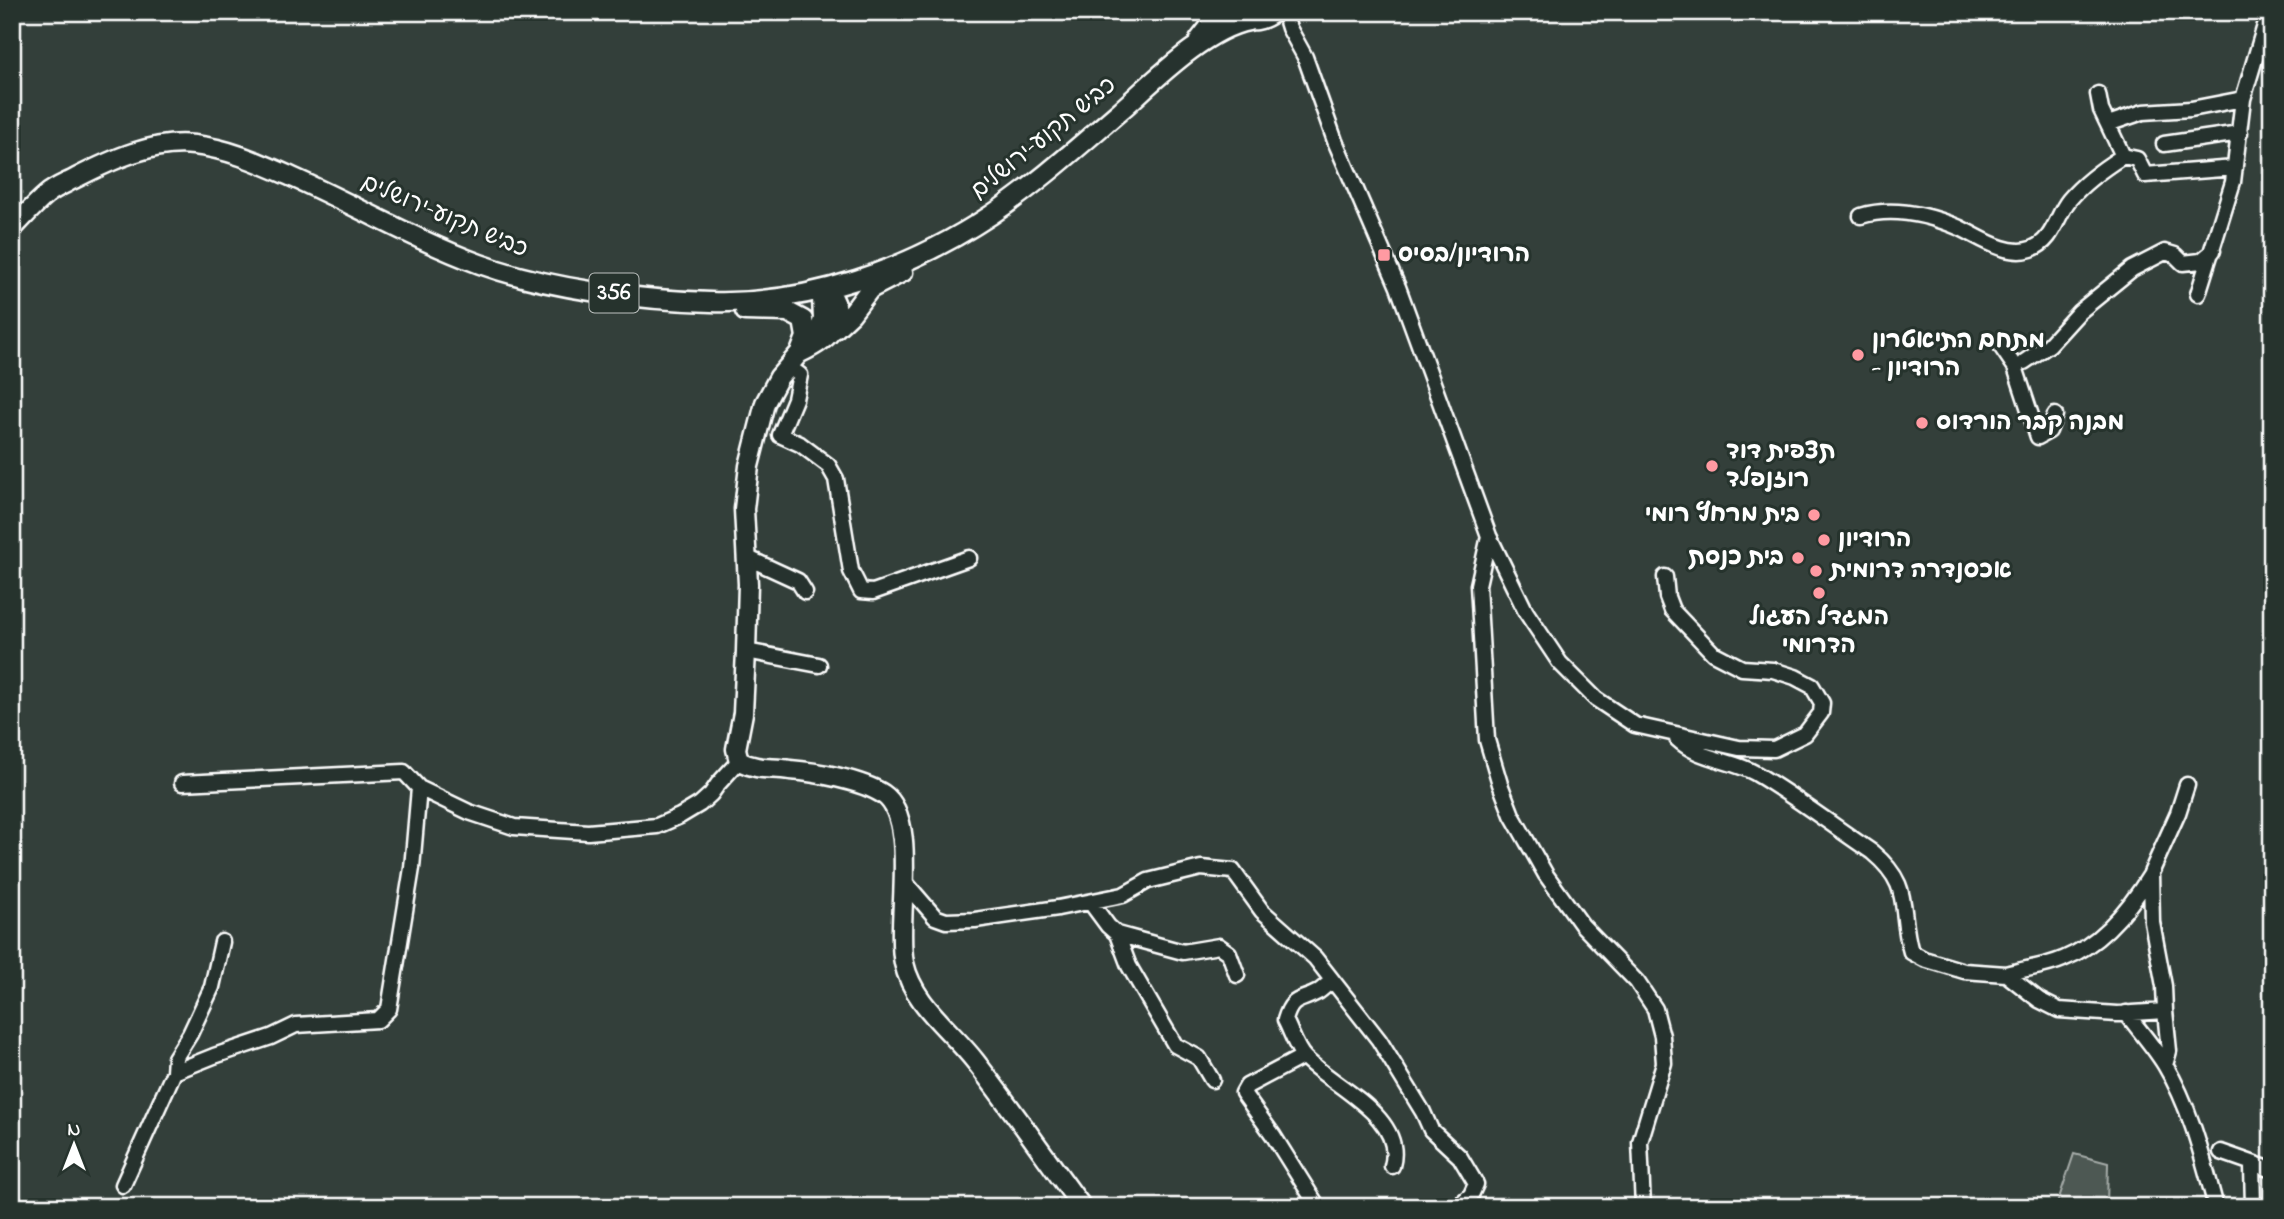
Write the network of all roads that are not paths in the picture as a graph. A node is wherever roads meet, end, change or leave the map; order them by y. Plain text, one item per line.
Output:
1 (1221, 12) edge
2 (1284, 12) edge
3 (2269, 12) edge
4 (1253, 16) edge
5 (1289, 28) junction
6 (1192, 49) junction
7 (2098, 94) dead end
8 (2243, 99) junction
9 (2108, 124) junction
10 (2240, 133) junction
11 (2164, 144) dead end
12 (2123, 156) junction
13 (2235, 168) junction
14 (1861, 216) dead end
15 (968, 228) junction
16 (12, 229) edge
17 (2213, 251) junction
18 (828, 289) junction
19 (601, 292) junction
20 (2198, 294) dead end
21 (835, 330) junction
22 (2002, 348) dead end
23 (794, 360) junction
24 (2024, 362) dead end
25 (2055, 415) dead end
26 (1489, 536) junction
27 (746, 557) junction
28 (969, 558) dead end
29 (1665, 577) dead end
30 (805, 592) dead end
31 (746, 651) junction
32 (819, 665) dead end
33 (1674, 735) junction
34 (739, 761) junction
35 (182, 783) dead end
36 (2187, 785) dead end
37 (419, 788) junction
38 (2151, 873) junction
39 (904, 881) junction
40 (1091, 903) junction
41 (1118, 934) junction
42 (222, 942) dead end
43 (2006, 974) junction
44 (1237, 975) dead end
45 (1332, 981) junction
46 (2165, 1011) junction
47 (2126, 1013) junction
48 (1302, 1056) junction
49 (2165, 1065) junction
50 (174, 1072) junction
51 (1212, 1080) dead end
52 (2221, 1152) dead end
53 (2252, 1165) junction
54 (1392, 1166) dead end
55 (2272, 1170) edge
56 (123, 1185) dead end
57 (1082, 1207) edge
58 (1318, 1207) edge
59 (1457, 1207) edge
60 (1643, 1207) edge
61 (2216, 1207) edge
62 (2253, 1207) edge

1 - 6 main road, כביש תקוע–ירושלים / 356
2 - 5 street
3 - 8 street
4 - 5 street
4 - 6 main road, כביש תקוע–ירושלים / 356
5 - 26 street
6 - 15 main road, כביש תקוע–ירושלים / 356
7 - 9 street
8 - 9 street
8 - 10 street
9 - 12 street
10 - 11 street
10 - 13 street
12 - 13 street
12 - 14 street
13 - 17 street
15 - 18 main road, כביש תקוע–ירושלים / 356
15 - 21 main road
16 - 19 main road, כביש תקוע–ירושלים / 356
17 - 20 street
17 - 24 street
18 - 19 main road, כביש תקוע–ירושלים / 356
18 - 21 main road
18 - 23 main road
19 - 23 main road
21 - 23 main road
22 - 25 street
23 - 27 main road
23 - 28 street
26 - 33 street
26 - 60 street
27 - 30 street
27 - 31 main road
29 - 33 street
31 - 32 street
31 - 34 main road
33 - 43 street
34 - 37 street
34 - 39 main road
35 - 37 street
36 - 38 street
37 - 50 street
38 - 43 street
38 - 46 street
39 - 40 street
39 - 57 main road
40 - 41 street
40 - 45 street
41 - 44 street
41 - 51 street
42 - 50 street
43 - 47 street
45 - 48 street
45 - 59 street
46 - 47 street
46 - 49 street
47 - 49 street
48 - 54 street
48 - 58 street
49 - 61 street
50 - 56 street
52 - 53 street
53 - 55 street
53 - 62 street

